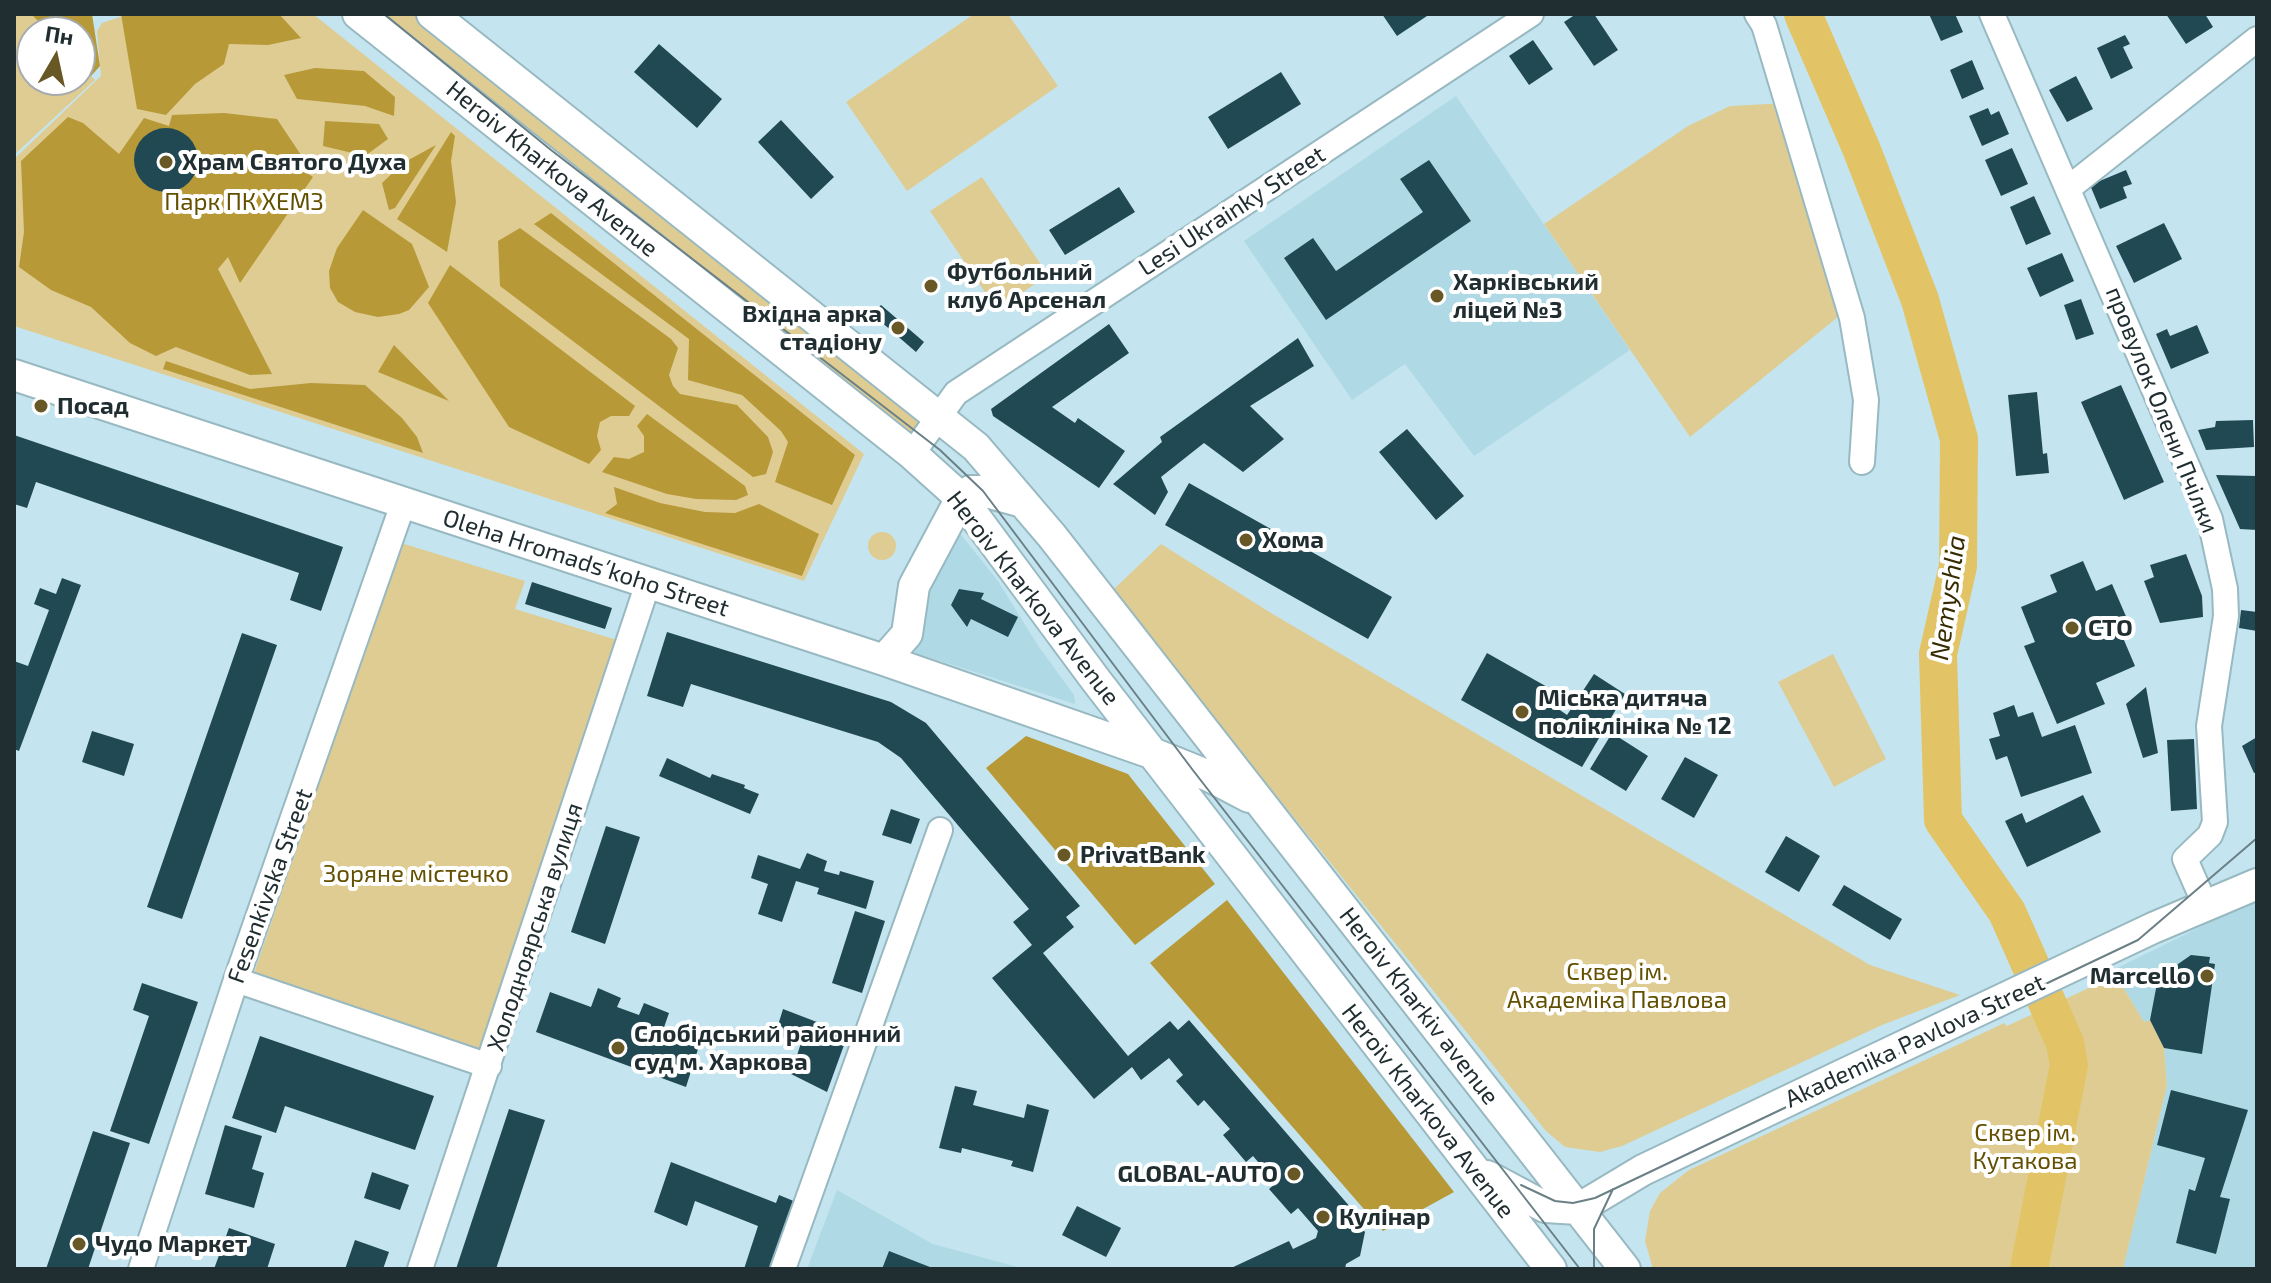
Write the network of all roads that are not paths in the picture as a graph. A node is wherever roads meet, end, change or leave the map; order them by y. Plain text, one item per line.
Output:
1 (358, 14) edge
2 (432, 14) edge
3 (1531, 14) edge
4 (1757, 14) edge
5 (1992, 14) edge
6 (2257, 39) edge
7 (2070, 187) junction
8 (14, 375) edge
9 (938, 415) junction
10 (912, 454) junction
11 (1862, 462) dead end
12 (961, 498) junction
13 (1023, 502) junction
14 (403, 504) junction
15 (648, 583) junction
16 (884, 660) junction
17 (1157, 755) junction
18 (1259, 803) junction
19 (940, 830) dead end
20 (2257, 884) edge
21 (2206, 907) junction
22 (236, 980) junction
23 (489, 1066) junction
24 (1465, 1162) junction
25 (1578, 1209) junction
26 (141, 1269) edge
27 (420, 1269) edge
28 (783, 1269) edge
29 (1551, 1269) edge
30 (1625, 1269) edge

1 - 10 main road, Heroiv Kharkova Avenue
2 - 9 main road, Heroiv Kharkova Avenue
3 - 9 street, Lesi Ukrainky Street
4 - 11 street
5 - 7 street, провулок Олени Пчілки
6 - 7 street
7 - 21 street, провулок Олени Пчілки
8 - 14 main road, Oleha Hromadsʹkoho Street
9 - 10 street, Lesi Ukrainky Street
9 - 13 main road, Heroiv Kharkova Avenue
10 - 12 main road, Heroiv Kharkova Avenue
12 - 13 main road
12 - 16 main road
12 - 17 main road, Heroiv Kharkova Avenue
13 - 18 main road, Heroiv Kharkova Avenue
14 - 15 main road, Oleha Hromadsʹkoho Street
14 - 22 street, Fesenkivska Street
15 - 16 main road, Oleha Hromadsʹkoho Street
15 - 23 street, Холодноярська вулиця
16 - 17 main road, Oleha Hromadsʹkoho Street
17 - 18 main road, Oleha Hromadsʹkoho Street
17 - 24 main road, Heroiv Kharkova Avenue
18 - 25 main road, Heroiv Kharkiv avenue
19 - 28 street
20 - 21 main road, Akademika Pavlova Street
21 - 25 main road, Akademika Pavlova Street
22 - 23 street
22 - 26 street, Fesenkivska Street
23 - 27 street, Холодноярська вулиця
24 - 25 main road
24 - 29 main road, Heroiv Kharkova Avenue
25 - 30 main road

